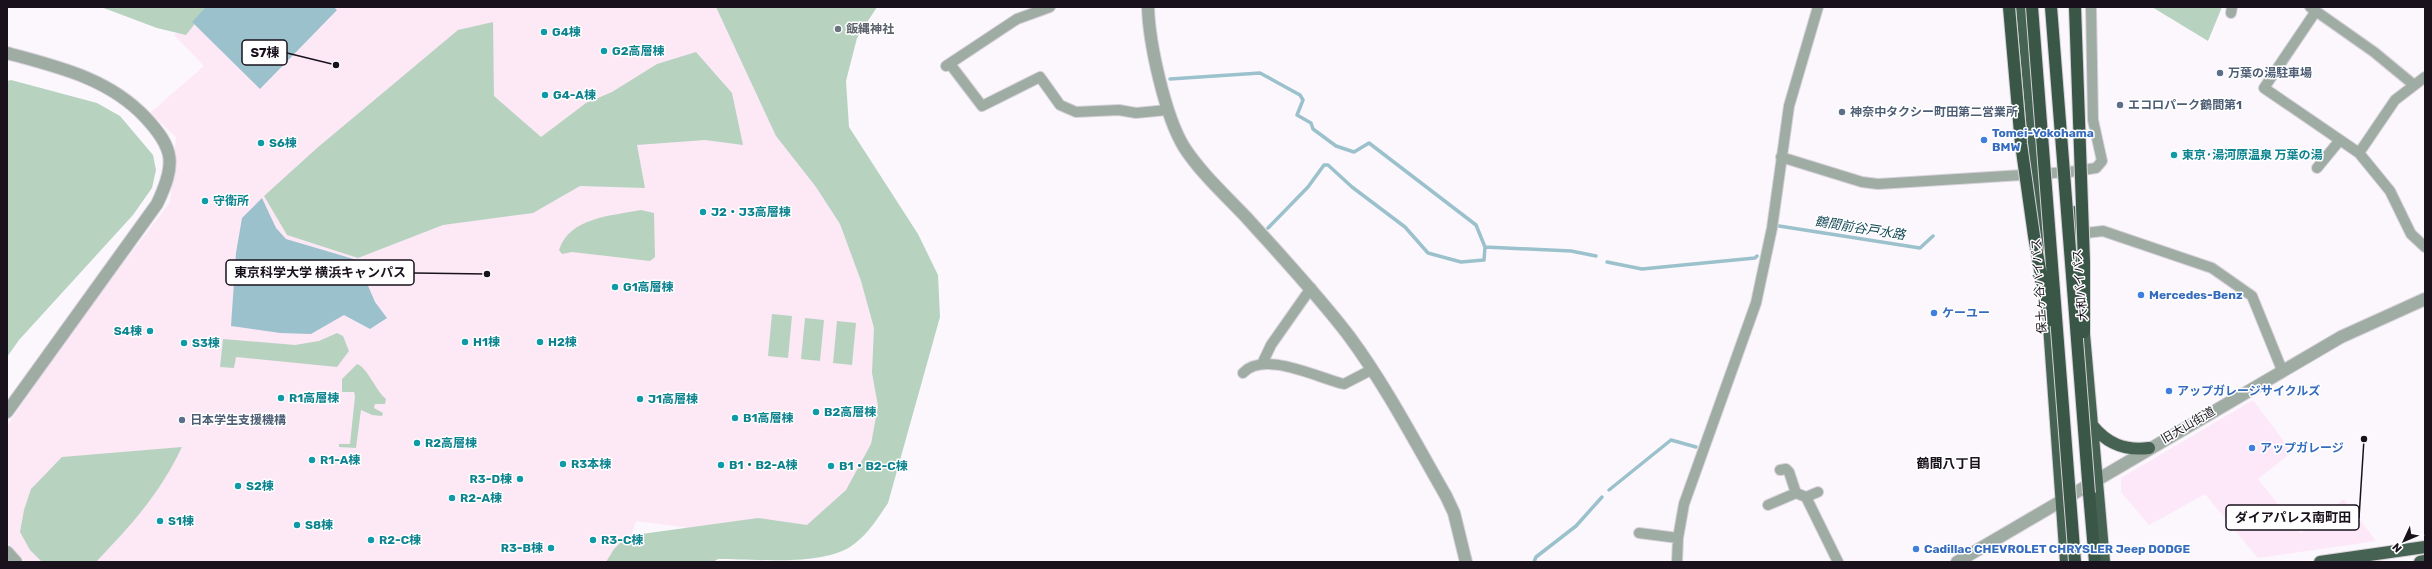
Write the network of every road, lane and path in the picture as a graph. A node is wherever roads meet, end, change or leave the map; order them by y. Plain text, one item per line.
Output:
1 (1050, 7) edge
2 (1148, 7) edge
3 (1818, 7) edge
4 (2009, 7) edge
5 (2022, 7) edge
6 (2032, 7) edge
7 (2051, 7) edge
8 (2056, 7) edge
9 (2075, 7) edge
10 (2091, 7) edge
11 (2313, 9) edge
12 (7, 53) edge
13 (2425, 78) edge
14 (2414, 85) junction
15 (1167, 110) junction
16 (2340, 140) junction
17 (2359, 153) junction
18 (1781, 157) junction
19 (2317, 168) dead end
20 (2069, 172) junction
21 (2036, 174) junction
22 (2075, 234) junction
23 (2425, 247) edge
24 (1311, 288) junction
25 (2425, 299) edge
26 (1262, 364) junction
27 (1371, 370) junction
28 (2282, 370) junction
29 (1243, 373) dead end
30 (2061, 382) junction
31 (7, 412) edge
32 (2088, 422) junction
33 (2149, 448) junction
34 (1780, 470) dead end
35 (2097, 479) junction
36 (1818, 492) dead end
37 (1796, 493) junction
38 (1806, 497) junction
39 (2062, 501) junction
40 (1768, 505) dead end
41 (1638, 533) dead end
42 (1678, 538) junction
43 (2425, 547) edge
44 (7, 552) edge
45 (2425, 561) edge
46 (16, 562) edge
47 (1466, 562) edge
48 (1677, 562) edge
49 (1838, 562) edge
50 (1958, 562) edge
51 (2066, 562) edge
52 (2075, 562) edge
53 (2095, 562) edge
54 (2104, 562) edge
55 (2320, 562) edge
56 (2420, 562) edge

1 - 15 street
2 - 15 street
3 - 18 street
4 - 30 highway, bridge
5 - 21 highway
6 - 30 highway, 保土ヶ谷バイパス, bridge
7 - 32 highway, bridge
8 - 20 highway, 大和バイパス
9 - 32 highway, bridge
10 - 20 street
11 - 14 street
11 - 16 street
12 - 31 street
13 - 14 street
14 - 17 street
15 - 24 street
16 - 17 street
16 - 19 street
17 - 23 street
18 - 21 street
18 - 42 street
20 - 21 street
20 - 22 highway, 大和バイパス
21 - 39 highway
22 - 28 street
22 - 32 highway, 大和バイパス
24 - 26 street
24 - 27 street
25 - 28 street, 旧大山街道
26 - 27 street
26 - 29 street
27 - 47 street
28 - 33 street, 旧大山街道
30 - 52 highway, 保土ヶ谷バイパス, bridge
32 - 33 highway
32 - 35 highway, 大和バイパス
32 - 53 highway, bridge
33 - 35 street, 旧大山街道
34 - 37 street
35 - 39 street, 旧大山街道
35 - 54 highway, 大和バイパス
36 - 38 street
37 - 38 street
37 - 40 street
38 - 49 street
39 - 50 street, 旧大山街道
39 - 51 highway
41 - 42 street
42 - 48 street
43 - 55 highway
44 - 46 street
45 - 56 highway

